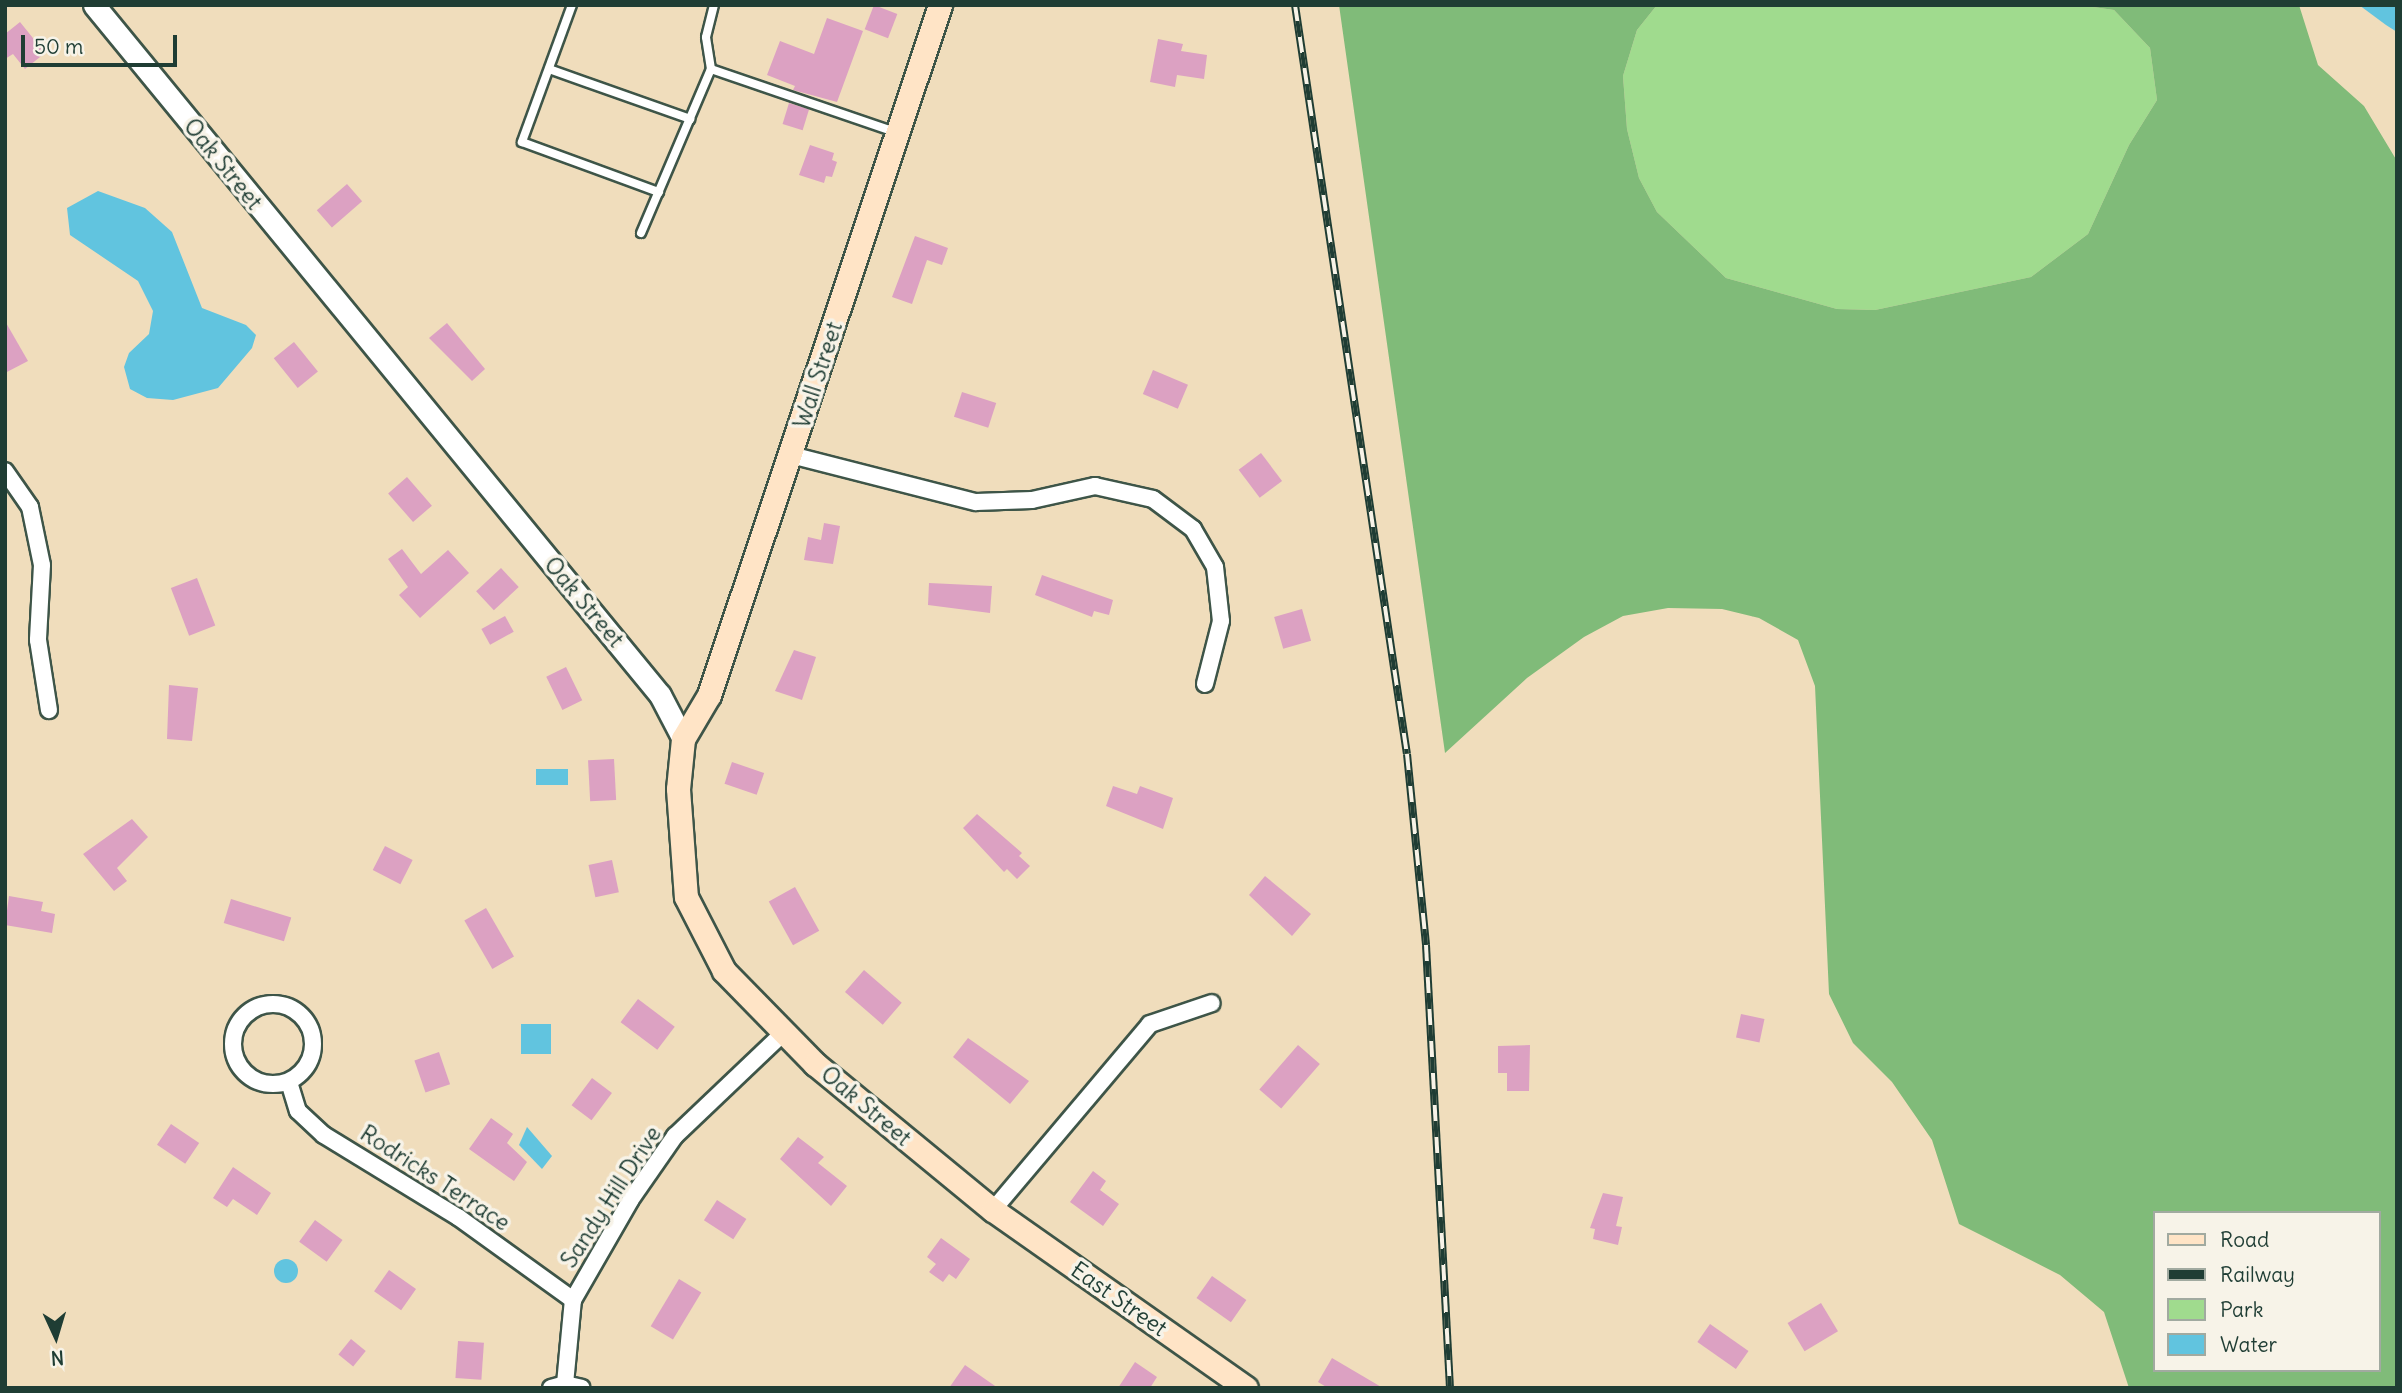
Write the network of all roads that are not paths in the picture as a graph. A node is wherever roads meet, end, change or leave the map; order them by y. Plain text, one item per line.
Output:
1 (94, 5) edge
2 (572, 5) edge
3 (940, 5) edge
4 (711, 6) edge
5 (549, 69) junction
6 (711, 69) junction
7 (690, 119) junction
8 (898, 133) junction
9 (659, 192) junction
10 (641, 233) dead end
11 (791, 455) junction
12 (5, 471) edge
13 (1205, 684) dead end
14 (49, 710) dead end
15 (683, 739) junction
16 (1212, 1003) dead end
17 (782, 1034) junction
18 (289, 1082) junction
19 (993, 1210) junction
20 (573, 1300) junction
21 (1232, 1384) edge
22 (566, 1387) edge

1 - 15 street, Oak Street
2 - 5 lane
3 - 8 main road, Wall Street
4 - 6 lane
5 - 7 lane
5 - 9 lane
6 - 7 lane
6 - 8 lane
7 - 9 lane
8 - 11 main road, Wall Street
9 - 10 lane
11 - 13 street
11 - 15 main road, Wall Street
12 - 14 street
15 - 17 main road, Oak Street
16 - 19 street
17 - 19 main road, Oak Street
17 - 20 street, Sandy Hill Drive
18 - 18 street
18 - 20 street, Rodricks Terrace
19 - 21 main road, East Street
20 - 22 street, Sandy Hill Drive

